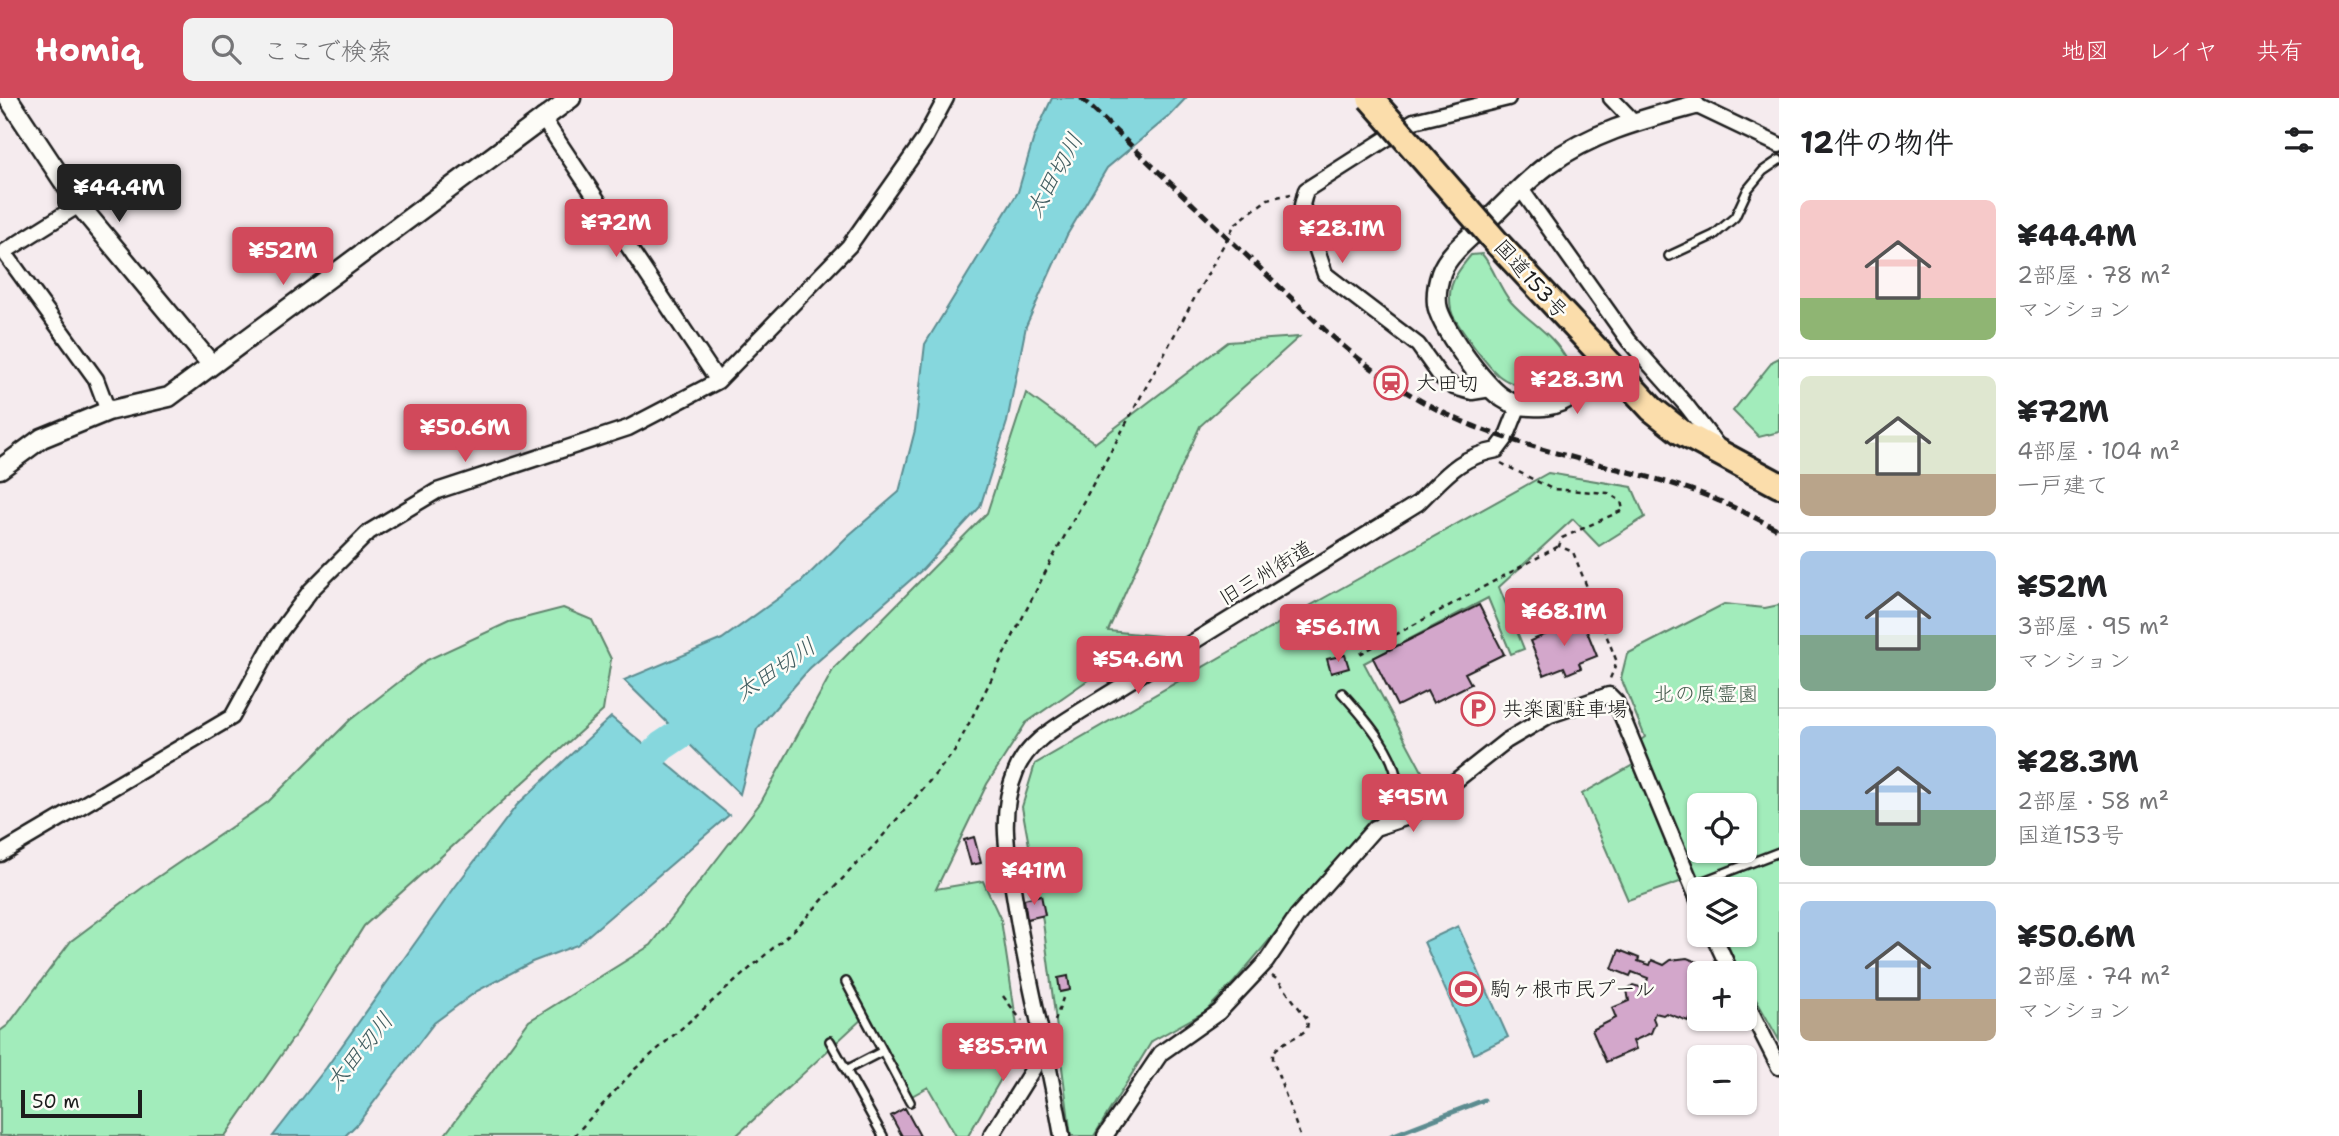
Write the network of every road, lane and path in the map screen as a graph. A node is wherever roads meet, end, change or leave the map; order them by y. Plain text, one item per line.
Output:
1 (8, 98) edge
2 (571, 98) edge
3 (946, 98) edge
4 (1370, 98) edge
5 (1508, 98) edge
6 (1611, 98) edge
7 (1703, 102) edge
8 (542, 117) junction
9 (1634, 122) junction
10 (1779, 145) edge
11 (1779, 160) edge
12 (1306, 190) junction
13 (1521, 190) junction
14 (79, 205) junction
15 (1669, 256) dead end
16 (1608, 363) junction
17 (211, 364) junction
18 (718, 381) junction
19 (1491, 389) junction
20 (1519, 405) junction
21 (108, 411) junction
22 (1497, 450) junction
23 (1726, 457) junction
24 (0, 469) edge
25 (1779, 485) edge
26 (1559, 546) junction
27 (1360, 654) dead end
28 (1342, 693) dead end
29 (1609, 695) junction
30 (1375, 828) junction
31 (1779, 852) edge
32 (0, 854) edge
33 (1690, 877) edge
34 (1714, 877) edge
35 (1261, 968) junction
36 (846, 982) dead end
37 (1003, 996) dead end
38 (1063, 998) dead end
39 (1024, 1024) dead end
40 (1757, 1024) edge
41 (1051, 1031) dead end
42 (830, 1041) dead end
43 (1045, 1048) junction
44 (883, 1051) junction
45 (1779, 1067) edge
46 (846, 1070) junction
47 (910, 1102) dead end
48 (574, 1136) edge
49 (883, 1136) edge
50 (991, 1136) edge
51 (1062, 1136) edge
52 (1105, 1136) edge
53 (1300, 1136) edge

1 - 14 street
2 - 8 street
3 - 18 street
4 - 16 highway, 国道153号, bridge
5 - 12 street
6 - 9 street
7 - 9 street
7 - 10 street
8 - 17 street
8 - 18 street
9 - 13 street
11 - 15 lane
12 - 19 street
12 - 48 path
13 - 19 street
13 - 23 street
14 - 17 street
14 - 21 street
16 - 20 street
16 - 23 highway, 国道153号
17 - 21 street
18 - 32 street
19 - 20 street
20 - 22 street
21 - 24 street
22 - 26 path
22 - 43 street, 旧三州街道
23 - 25 highway, 国道153号
26 - 27 path
26 - 29 path
28 - 30 lane
29 - 30 street
29 - 33 street
30 - 35 street
31 - 34 lane
35 - 52 street
35 - 53 path
36 - 44 lane
37 - 39 path
38 - 41 path
40 - 45 street
42 - 46 lane
43 - 50 street
43 - 51 street, 旧三州街道
44 - 46 lane
44 - 47 lane
46 - 49 lane

